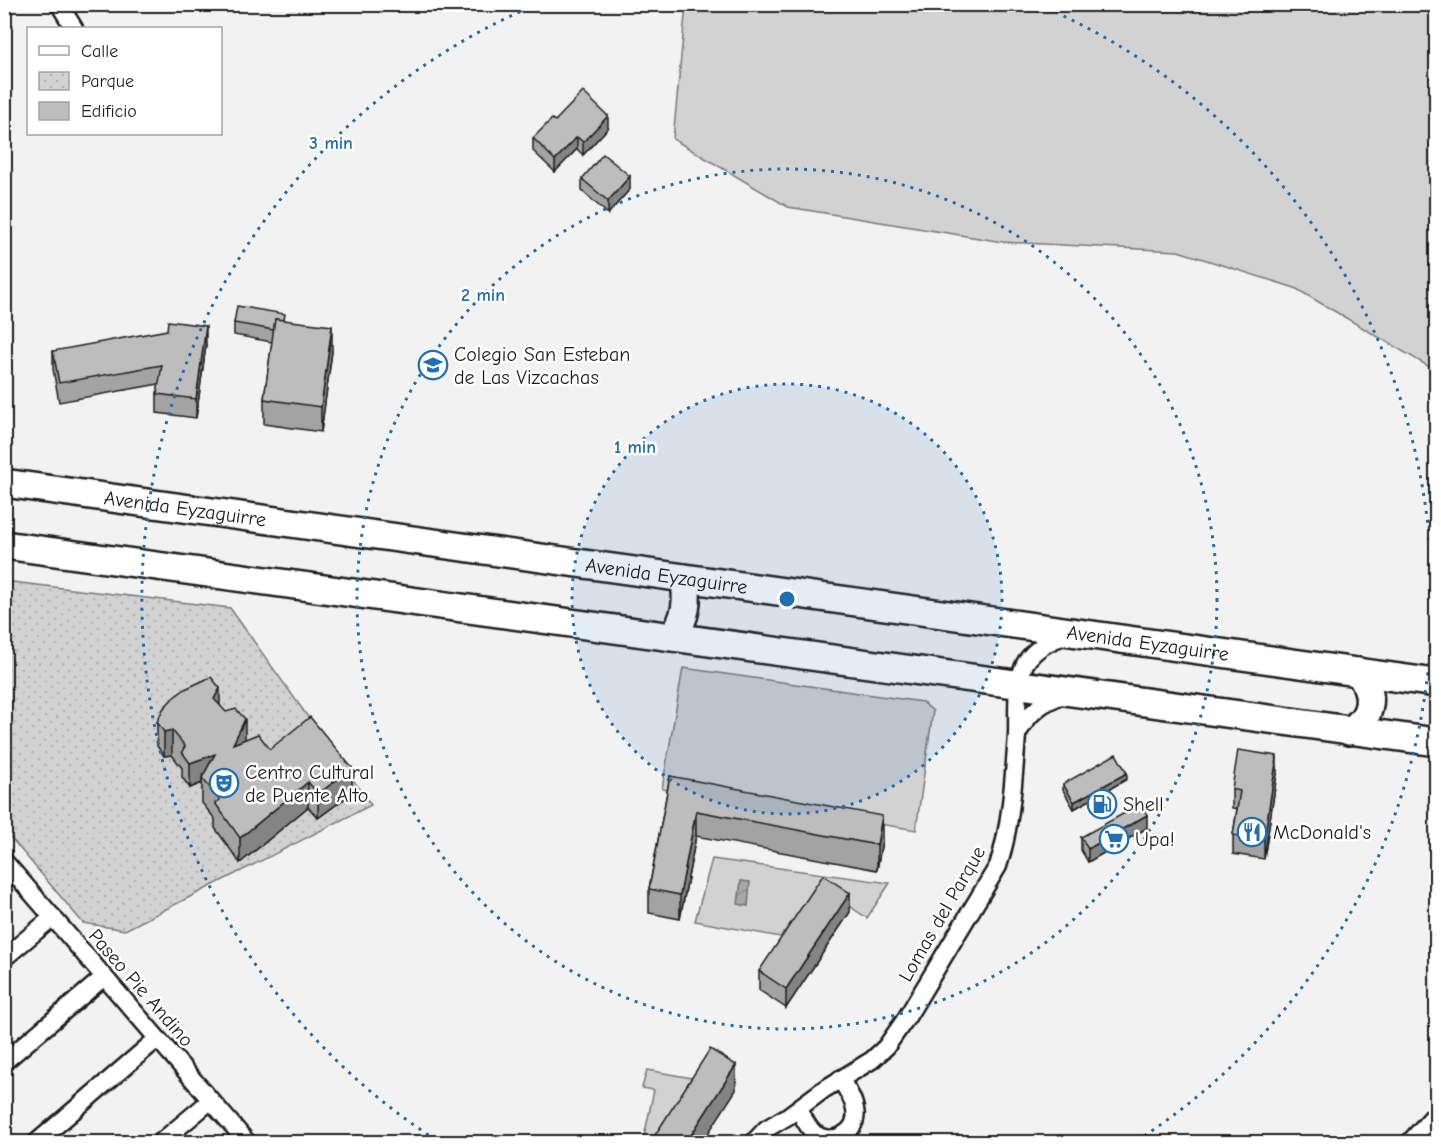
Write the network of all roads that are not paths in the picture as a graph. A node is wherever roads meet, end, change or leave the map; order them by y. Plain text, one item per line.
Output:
1 (59, 4) edge
2 (73, 27) edge
3 (4, 483) edge
4 (4, 545) edge
5 (684, 578) junction
6 (1077, 633) junction
7 (673, 637) junction
8 (1358, 672) junction
9 (1437, 683) edge
10 (1019, 684) junction
11 (1071, 692) junction
12 (1349, 731) junction
13 (1017, 736) junction
14 (1437, 742) edge
15 (4, 861) edge
16 (4, 876) edge
17 (26, 886) junction
18 (53, 917) junction
19 (4, 958) edge
20 (104, 977) junction
21 (157, 1039) junction
22 (4, 1062) edge
23 (840, 1079) junction
24 (210, 1101) junction
25 (799, 1108) junction
26 (1437, 1113) edge
27 (37, 1143) edge
28 (161, 1143) edge
29 (247, 1143) edge
30 (754, 1143) edge
31 (1410, 1143) edge

1 - 2 street
3 - 5 main road, Avenida Eyzaguirre
4 - 7 main road
5 - 6 main road, Avenida Eyzaguirre
5 - 7 main road
6 - 8 main road, Avenida Eyzaguirre
6 - 10 street, Lomas del Parque
7 - 10 main road
8 - 9 main road, Avenida Eyzaguirre
8 - 12 main road
10 - 11 main road
10 - 13 street, Lomas del Parque
11 - 12 main road
11 - 13 street, Lomas del Parque
12 - 14 main road
13 - 23 street, Lomas del Parque
15 - 17 street, Paseo Pie Andino
16 - 17 street
17 - 18 street, Paseo Pie Andino
18 - 19 street
18 - 20 street, Paseo Pie Andino
20 - 21 street, Paseo Pie Andino
20 - 22 street
21 - 24 street, Paseo Pie Andino
21 - 27 street
23 - 25 street, Lomas del Parque
23 - 25 street
24 - 28 street
24 - 29 street, Paseo Pie Andino
25 - 30 street, Lomas del Parque
26 - 31 street

